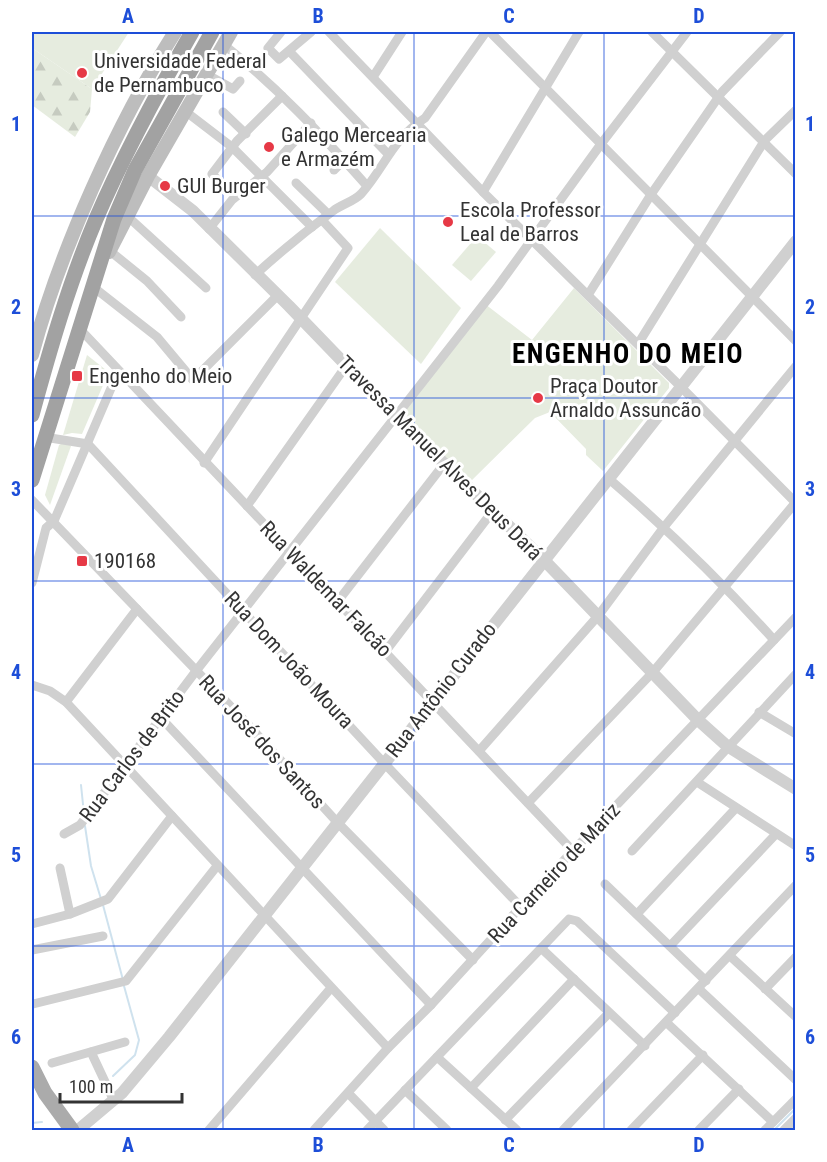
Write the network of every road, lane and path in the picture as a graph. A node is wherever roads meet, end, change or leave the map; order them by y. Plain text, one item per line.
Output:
1 (175, 32) edge
2 (192, 32) edge
3 (213, 32) edge
4 (231, 32) edge
5 (311, 32) edge
6 (329, 32) edge
7 (402, 32) edge
8 (488, 32) edge
9 (579, 32) edge
10 (652, 32) edge
11 (687, 32) edge
12 (780, 32) edge
13 (275, 34) edge
14 (223, 44) junction
15 (672, 51) junction
16 (290, 52) junction
17 (206, 74) junction
18 (373, 77) junction
19 (240, 81) dead end
20 (545, 87) junction
21 (282, 96) junction
22 (719, 97) junction
23 (795, 110) edge
24 (185, 111) junction
25 (223, 112) dead end
26 (311, 123) junction
27 (416, 123) junction
28 (246, 134) junction
29 (764, 143) junction
30 (601, 144) junction
31 (232, 147) junction
32 (387, 153) junction
33 (344, 160) junction
34 (276, 162) junction
35 (285, 170) dead end
36 (334, 170) dead end
37 (795, 174) edge
38 (148, 176) junction
39 (262, 177) junction
40 (218, 180) dead end
41 (297, 183) dead end
42 (367, 186) junction
43 (483, 192) junction
44 (652, 193) junction
45 (126, 215) junction
46 (325, 217) junction
47 (312, 227) junction
48 (209, 229) junction
49 (531, 240) junction
50 (795, 241) edge
51 (701, 244) junction
52 (104, 257) junction
53 (255, 275) junction
54 (92, 286) junction
55 (206, 288) dead end
56 (278, 295) junction
57 (588, 295) junction
58 (751, 297) junction
59 (181, 317) dead end
60 (302, 319) junction
61 (78, 327) junction
62 (795, 341) edge
63 (638, 344) junction
64 (32, 355) edge
65 (346, 366) junction
66 (795, 366) edge
67 (118, 372) junction
68 (680, 386) junction
69 (32, 415) edge
70 (396, 417) junction
71 (44, 437) junction
72 (735, 441) junction
73 (88, 444) junction
74 (204, 463) junction
75 (444, 464) junction
76 (608, 478) junction
77 (32, 480) edge
78 (32, 500) edge
79 (795, 502) edge
80 (247, 506) junction
81 (492, 512) junction
82 (54, 520) junction
83 (664, 527) junction
84 (290, 552) junction
85 (543, 559) junction
86 (32, 583) edge
87 (726, 587) junction
88 (338, 601) junction
89 (137, 609) junction
90 (243, 611) junction
91 (598, 616) junction
92 (795, 617) edge
93 (774, 640) junction
94 (386, 652) junction
95 (196, 671) junction
96 (653, 672) junction
97 (795, 674) edge
98 (32, 685) edge
99 (66, 702) junction
100 (432, 702) junction
101 (759, 712) junction
102 (161, 718) junction
103 (698, 720) junction
104 (795, 734) edge
105 (727, 746) junction
106 (479, 751) junction
107 (384, 763) junction
108 (124, 767) junction
109 (697, 782) junction
110 (795, 789) edge
111 (528, 803) junction
112 (736, 808) junction
113 (171, 816) junction
114 (337, 822) junction
115 (64, 834) dead end
116 (776, 834) junction
117 (795, 846) edge
118 (632, 851) dead end
119 (574, 852) junction
120 (217, 866) junction
121 (60, 868) dead end
122 (301, 868) junction
123 (605, 884) dead end
124 (795, 885) edge
125 (521, 907) junction
126 (70, 914) junction
127 (637, 914) junction
128 (263, 915) junction
129 (32, 924) edge
130 (103, 936) dead end
131 (670, 946) junction
132 (542, 949) junction
133 (32, 950) edge
134 (730, 956) junction
135 (795, 957) edge
136 (473, 960) junction
137 (574, 979) junction
138 (706, 981) junction
139 (331, 988) junction
140 (699, 989) junction
141 (765, 989) junction
142 (33, 1004) dead end
143 (431, 1005) junction
144 (609, 1013) junction
145 (675, 1013) junction
146 (795, 1017) edge
147 (667, 1023) junction
148 (125, 1042) dead end
149 (645, 1046) junction
150 (388, 1048) junction
151 (91, 1052) junction
152 (703, 1055) junction
153 (437, 1057) junction
154 (52, 1063) dead end
155 (32, 1067) edge
156 (795, 1080) edge
157 (471, 1088) junction
158 (739, 1089) junction
159 (405, 1090) junction
160 (349, 1094) junction
161 (795, 1099) edge
162 (114, 1101) junction
163 (795, 1118) edge
164 (505, 1120) junction
165 (375, 1122) junction
166 (773, 1122) junction
167 (72, 1131) edge
168 (78, 1131) edge
169 (209, 1131) edge
170 (314, 1131) edge
171 (367, 1131) edge
172 (384, 1131) edge
173 (447, 1131) edge
174 (517, 1131) edge
175 (563, 1131) edge
176 (631, 1131) edge
177 (699, 1131) edge
178 (765, 1131) edge
179 (784, 1131) edge

1 - 64 main road
2 - 69 highway
3 - 52 highway
4 - 14 main road
5 - 16 street
6 - 18 street
7 - 18 street
8 - 20 street
8 - 27 street
9 - 20 street
10 - 15 street
11 - 15 street, Rua Carlos de Brito
12 - 22 street
13 - 16 street
14 - 17 main road
14 - 21 street
15 - 22 street
15 - 30 street, Rua Carlos de Brito
16 - 32 street
17 - 19 street
17 - 24 main road
18 - 27 street
20 - 30 street
20 - 43 street
21 - 26 street
21 - 28 street
22 - 29 street
22 - 44 street
23 - 29 street
24 - 31 street
24 - 38 main road
25 - 28 street
26 - 33 street
26 - 34 street
27 - 32 street
27 - 43 street
28 - 31 street
29 - 37 street
29 - 51 street
30 - 44 street
30 - 49 street, Rua Carlos de Brito
31 - 39 street
31 - 40 street
32 - 42 street
33 - 36 street
33 - 42 street
34 - 35 street
34 - 39 street
38 - 45 main road
38 - 48 street, Travessa Manuel Alves Deus Dará
39 - 47 street
39 - 48 street
41 - 46 street
42 - 46 street
43 - 49 street
44 - 51 street
44 - 57 street
45 - 52 main road
45 - 55 street
46 - 47 street
46 - 60 street
47 - 53 street
48 - 53 street, Travessa Manuel Alves Deus Dará
49 - 57 street
49 - 70 street, Rua Carlos de Brito
50 - 58 street, Rua Antônio Curado
51 - 58 street
51 - 63 street
52 - 54 highway
52 - 59 street
53 - 56 street, Travessa Manuel Alves Deus Dará
54 - 56 street
54 - 61 highway
56 - 60 street, Travessa Manuel Alves Deus Dará
57 - 63 street
58 - 62 street
58 - 68 street, Rua Antônio Curado
60 - 65 street, Travessa Manuel Alves Deus Dará
60 - 74 street
61 - 67 street, Rua Waldemar Falcão
61 - 71 highway
63 - 68 street
65 - 70 street, Travessa Manuel Alves Deus Dará
65 - 80 street
66 - 72 street
67 - 73 street
67 - 74 street, Rua Waldemar Falcão
68 - 72 street
68 - 76 street, Rua Antônio Curado
70 - 75 street, Travessa Manuel Alves Deus Dará
70 - 84 street, Rua Carlos de Brito
71 - 73 street
71 - 77 highway
72 - 79 street
72 - 83 street
73 - 82 street
73 - 90 street, Rua Dom João Moura
74 - 80 street, Rua Waldemar Falcão
75 - 81 street, Travessa Manuel Alves Deus Dará
75 - 88 street
76 - 83 street
76 - 85 street, Rua Antônio Curado
78 - 82 street, Rua José dos Santos
79 - 87 street
80 - 84 street, Rua Waldemar Falcão
81 - 85 street, Travessa Manuel Alves Deus Dará
81 - 94 street
82 - 86 street
82 - 89 street, Rua José dos Santos
83 - 87 street
83 - 91 street
84 - 88 street, Rua Waldemar Falcão
84 - 90 street, Rua Carlos de Brito
85 - 91 street, Travessa Manuel Alves Deus Dará
85 - 100 street, Rua Antônio Curado
87 - 93 street
87 - 96 street
88 - 94 street, Rua Waldemar Falcão
89 - 95 street, Rua José dos Santos
89 - 99 street
90 - 95 street, Rua Carlos de Brito
90 - 107 street, Rua Dom João Moura
91 - 96 street, Travessa Manuel Alves Deus Dará
91 - 106 street
92 - 93 street, Rua Carneiro de Mariz
93 - 103 street, Rua Carneiro de Mariz
94 - 100 street, Rua Waldemar Falcão
95 - 102 street, Rua Carlos de Brito
95 - 114 street, Rua José dos Santos
96 - 103 street, Travessa Manuel Alves Deus Dará
96 - 111 street
97 - 101 street
98 - 99 street
99 - 108 street
100 - 106 street, Rua Waldemar Falcão
100 - 107 street, Rua Antônio Curado
101 - 104 street
101 - 105 street
102 - 108 street, Rua Carlos de Brito
102 - 122 street
103 - 105 street, Travessa Manuel Alves Deus Dará
103 - 119 street, Rua Carneiro de Mariz
105 - 109 street
105 - 110 street, Travessa Manuel Alves Deus Dará
106 - 111 street, Rua Waldemar Falcão
107 - 114 street, Rua Antônio Curado
107 - 125 street, Rua Dom João Moura
108 - 113 street
108 - 115 street, Rua Carlos de Brito
109 - 112 street
109 - 118 street
111 - 119 street, Rua Waldemar Falcão
112 - 116 street
112 - 127 street
113 - 120 street
113 - 126 street
114 - 122 street, Rua Antônio Curado
114 - 136 street, Rua José dos Santos
116 - 117 street
116 - 131 street
119 - 125 street, Rua Carneiro de Mariz
120 - 128 street
120 - 142 street
121 - 126 street
122 - 128 street, Rua Antônio Curado
122 - 143 street
123 - 127 street
124 - 134 street
125 - 136 street, Rua Carneiro de Mariz
126 - 129 street
127 - 131 street
128 - 139 street
128 - 162 street, Rua Antônio Curado
130 - 133 street
131 - 138 street
132 - 137 street
132 - 145 street
132 - 153 street
134 - 138 street
134 - 141 street
135 - 141 street
136 - 143 street, Rua Carneiro de Mariz
137 - 144 street
137 - 157 street
138 - 140 street
139 - 150 street
139 - 169 street
140 - 145 street
140 - 156 street
141 - 146 street
143 - 150 street, Rua Carneiro de Mariz
144 - 149 street
144 - 164 street
145 - 147 street
147 - 149 street
147 - 152 street
148 - 151 street
149 - 175 street
150 - 160 street, Rua Carneiro de Mariz
151 - 154 street
151 - 162 street
152 - 158 street
152 - 176 street
153 - 157 street
153 - 159 street
155 - 167 main road
157 - 164 street
158 - 166 street
158 - 177 street
159 - 165 street
159 - 173 street
160 - 165 street
160 - 170 street, Rua Carneiro de Mariz
161 - 166 street
162 - 168 street, Rua Antônio Curado
163 - 179 street
164 - 174 street
165 - 171 street
165 - 172 street
166 - 178 street

